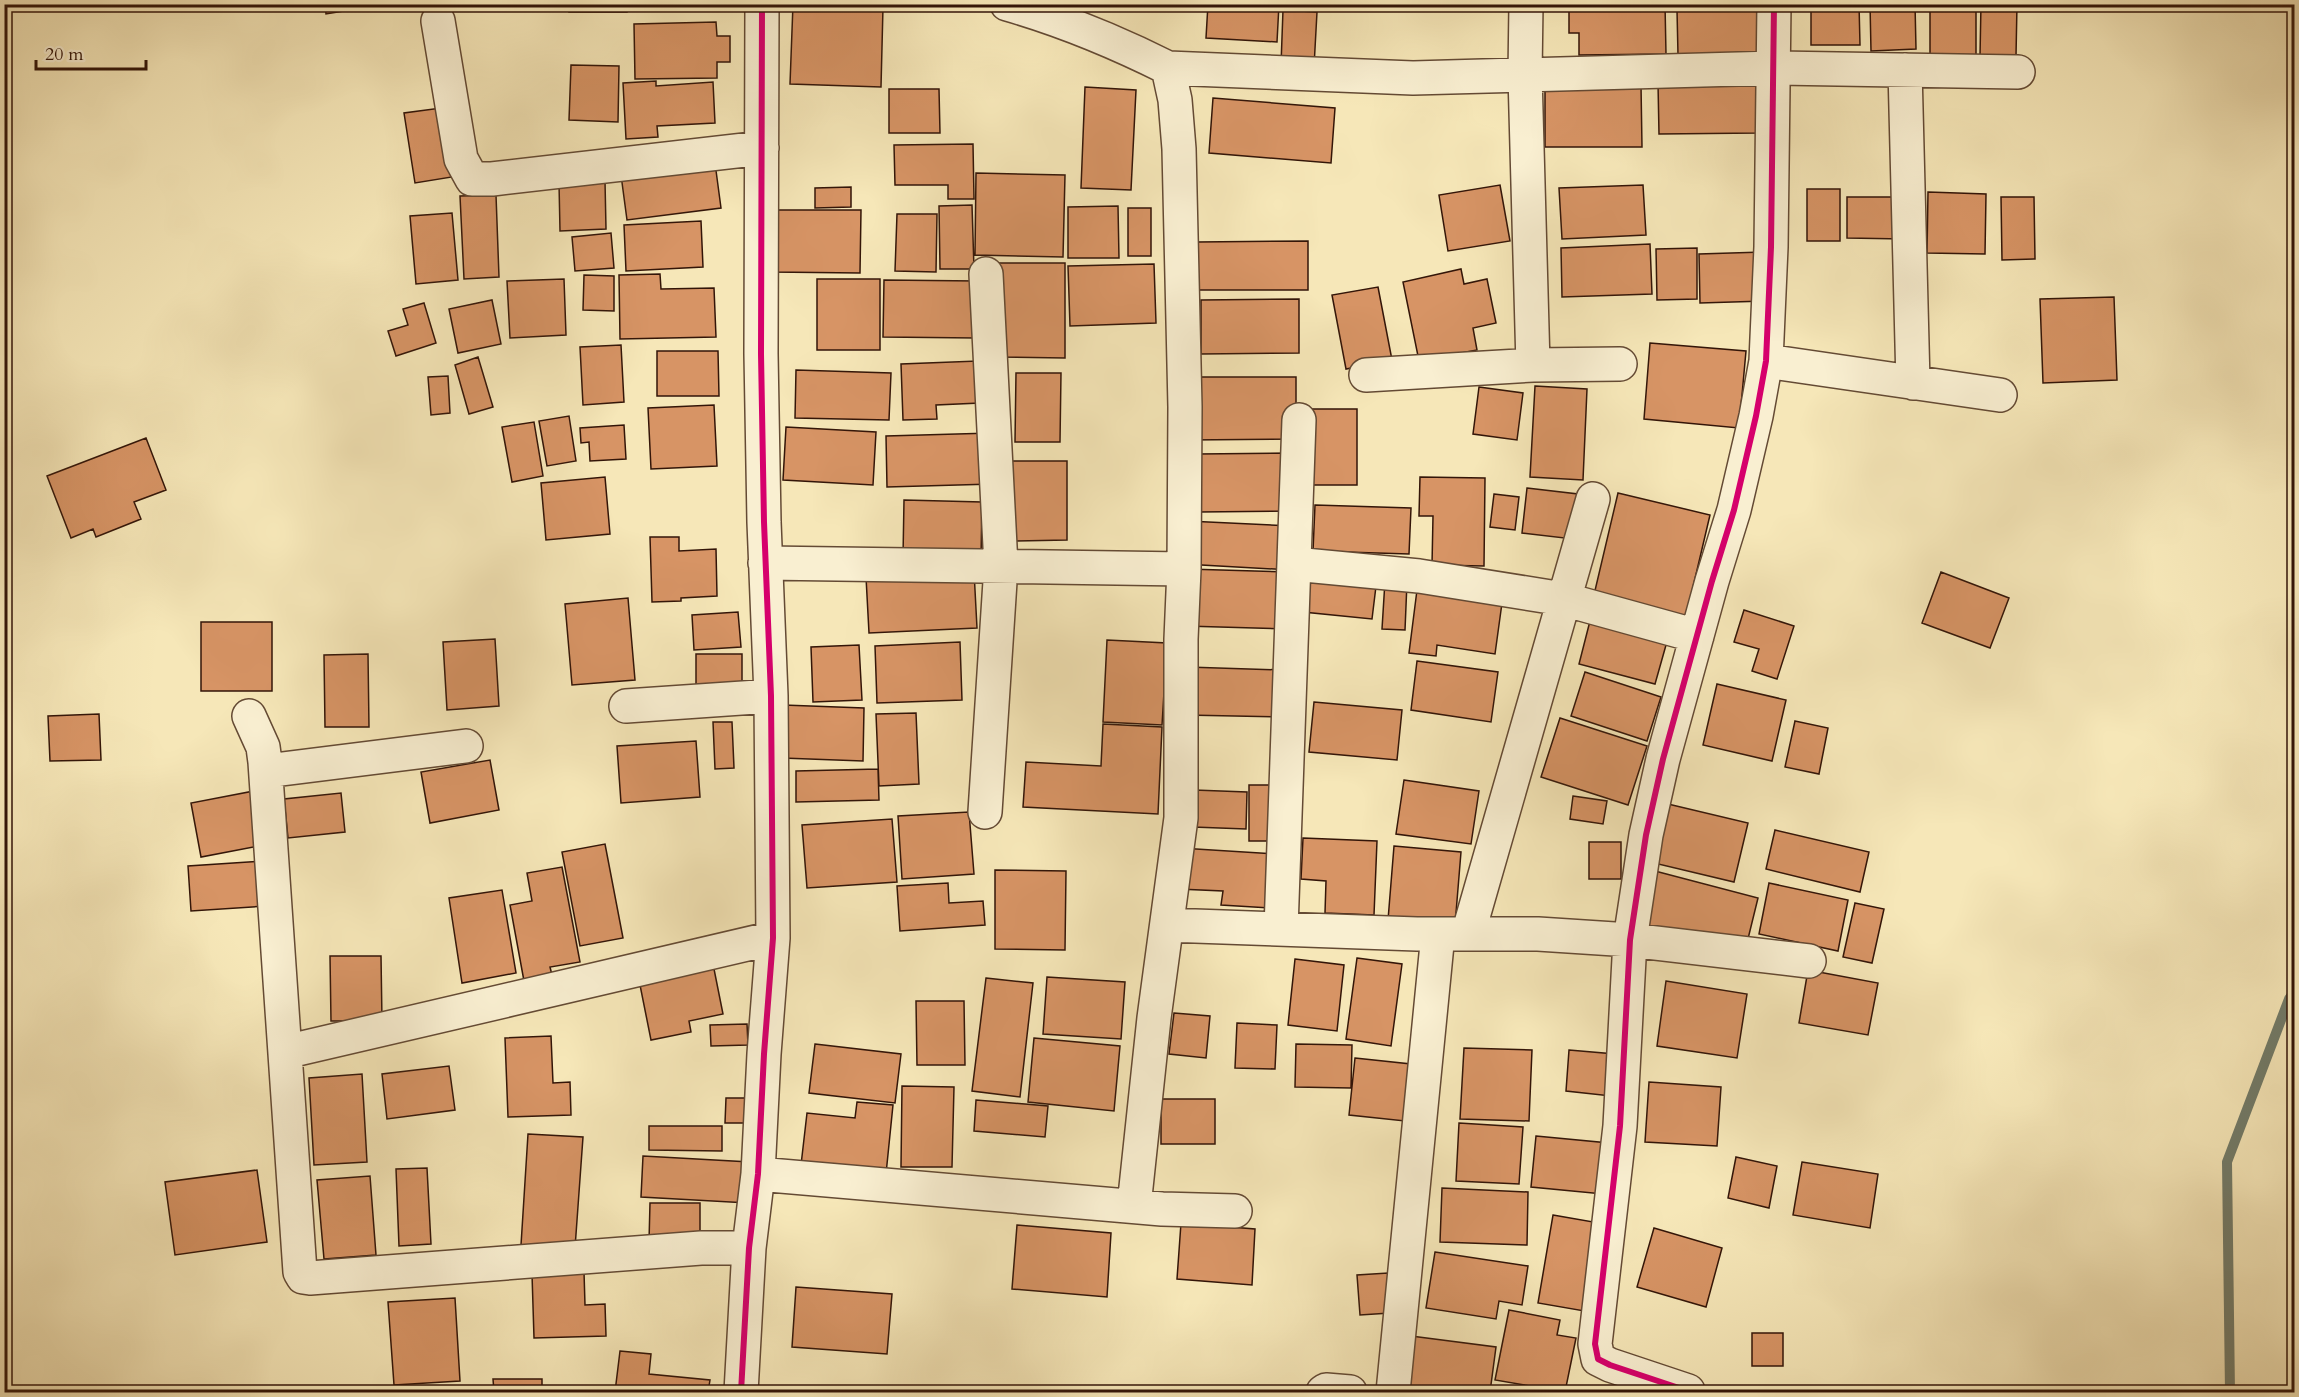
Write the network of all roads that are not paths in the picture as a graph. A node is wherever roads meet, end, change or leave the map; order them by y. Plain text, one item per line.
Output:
1 (762, 4) edge
2 (1007, 4) edge
3 (1526, 4) edge
4 (1773, 4) edge
5 (438, 21) dead end
6 (1168, 68) junction
7 (1774, 68) junction
8 (1905, 70) junction
9 (2018, 72) dead end
10 (1526, 75) junction
11 (762, 148) junction
12 (986, 274) dead end
13 (1766, 360) junction
14 (1620, 364) dead end
15 (1533, 365) junction
16 (1366, 375) dead end
17 (1913, 382) junction
18 (2000, 395) dead end
19 (1299, 420) dead end
20 (1593, 499) dead end
21 (765, 563) junction
22 (1294, 564) junction
23 (1001, 566) junction
24 (1184, 569) junction
25 (1563, 599) junction
26 (1697, 636) junction
27 (771, 696) junction
28 (626, 706) dead end
29 (249, 716) dead end
30 (465, 746) dead end
31 (266, 771) junction
32 (985, 812) dead end
33 (1167, 925) junction
34 (1281, 929) junction
35 (1453, 934) junction
36 (773, 938) junction
37 (1630, 940) junction
38 (1809, 961) dead end
39 (285, 1052) junction
40 (758, 1174) junction
41 (1134, 1206) junction
42 (1235, 1211) dead end
43 (749, 1248) junction
44 (1688, 1391) dead end
45 (741, 1392) edge
46 (1323, 1392) edge
47 (1350, 1392) edge
48 (1393, 1392) edge

1 - 11 street
2 - 6 street
3 - 10 street
4 - 7 street
5 - 11 street
6 - 10 street
6 - 24 street
7 - 8 street
7 - 10 street
7 - 13 street
8 - 9 street
8 - 17 street
10 - 15 street
11 - 21 street
12 - 23 street
13 - 17 street
13 - 26 street
14 - 15 street
15 - 16 street
17 - 18 street
19 - 22 street
20 - 25 street
21 - 23 street
21 - 27 street
22 - 25 street
22 - 34 street
23 - 24 street
23 - 32 street
24 - 33 street
25 - 26 street
25 - 35 street
26 - 37 street
27 - 28 street
27 - 36 street
29 - 31 street
30 - 31 street
31 - 39 street
33 - 34 street
33 - 41 street
34 - 35 street
35 - 37 street
35 - 48 street
36 - 39 street
36 - 40 street
37 - 38 street
37 - 44 street
39 - 43 street
40 - 41 street
40 - 43 street
41 - 42 street
43 - 45 street
46 - 47 street

